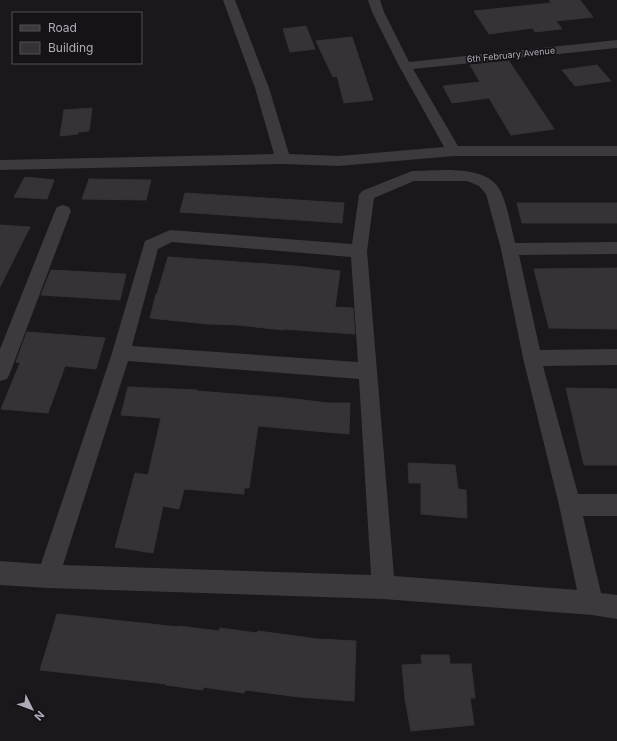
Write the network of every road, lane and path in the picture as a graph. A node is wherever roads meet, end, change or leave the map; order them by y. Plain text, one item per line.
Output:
1 (229, 0) edge
2 (374, 0) edge
3 (617, 44) edge
4 (405, 66) junction
5 (454, 151) junction
6 (617, 151) edge
7 (283, 159) junction
8 (0, 165) edge
9 (63, 212) dead end
10 (617, 248) edge
11 (509, 249) junction
12 (359, 251) junction
13 (121, 353) junction
14 (617, 357) edge
15 (532, 358) junction
16 (367, 370) junction
17 (0, 374) edge
18 (570, 505) junction
19 (617, 505) edge
20 (0, 573) edge
21 (48, 576) junction
22 (383, 587) junction
23 (592, 603) junction
24 (617, 607) edge

1 - 7 street
2 - 4 street
3 - 4 street, 6th February Avenue
4 - 5 street
5 - 6 street
5 - 7 street
7 - 8 street
9 - 17 street
10 - 11 street
11 - 12 street
11 - 15 street
12 - 13 street
12 - 16 street
13 - 16 street
13 - 21 street
14 - 15 street
15 - 18 street
16 - 22 street
18 - 19 street
18 - 23 street
20 - 21 street
21 - 22 street
22 - 23 street
23 - 24 street

